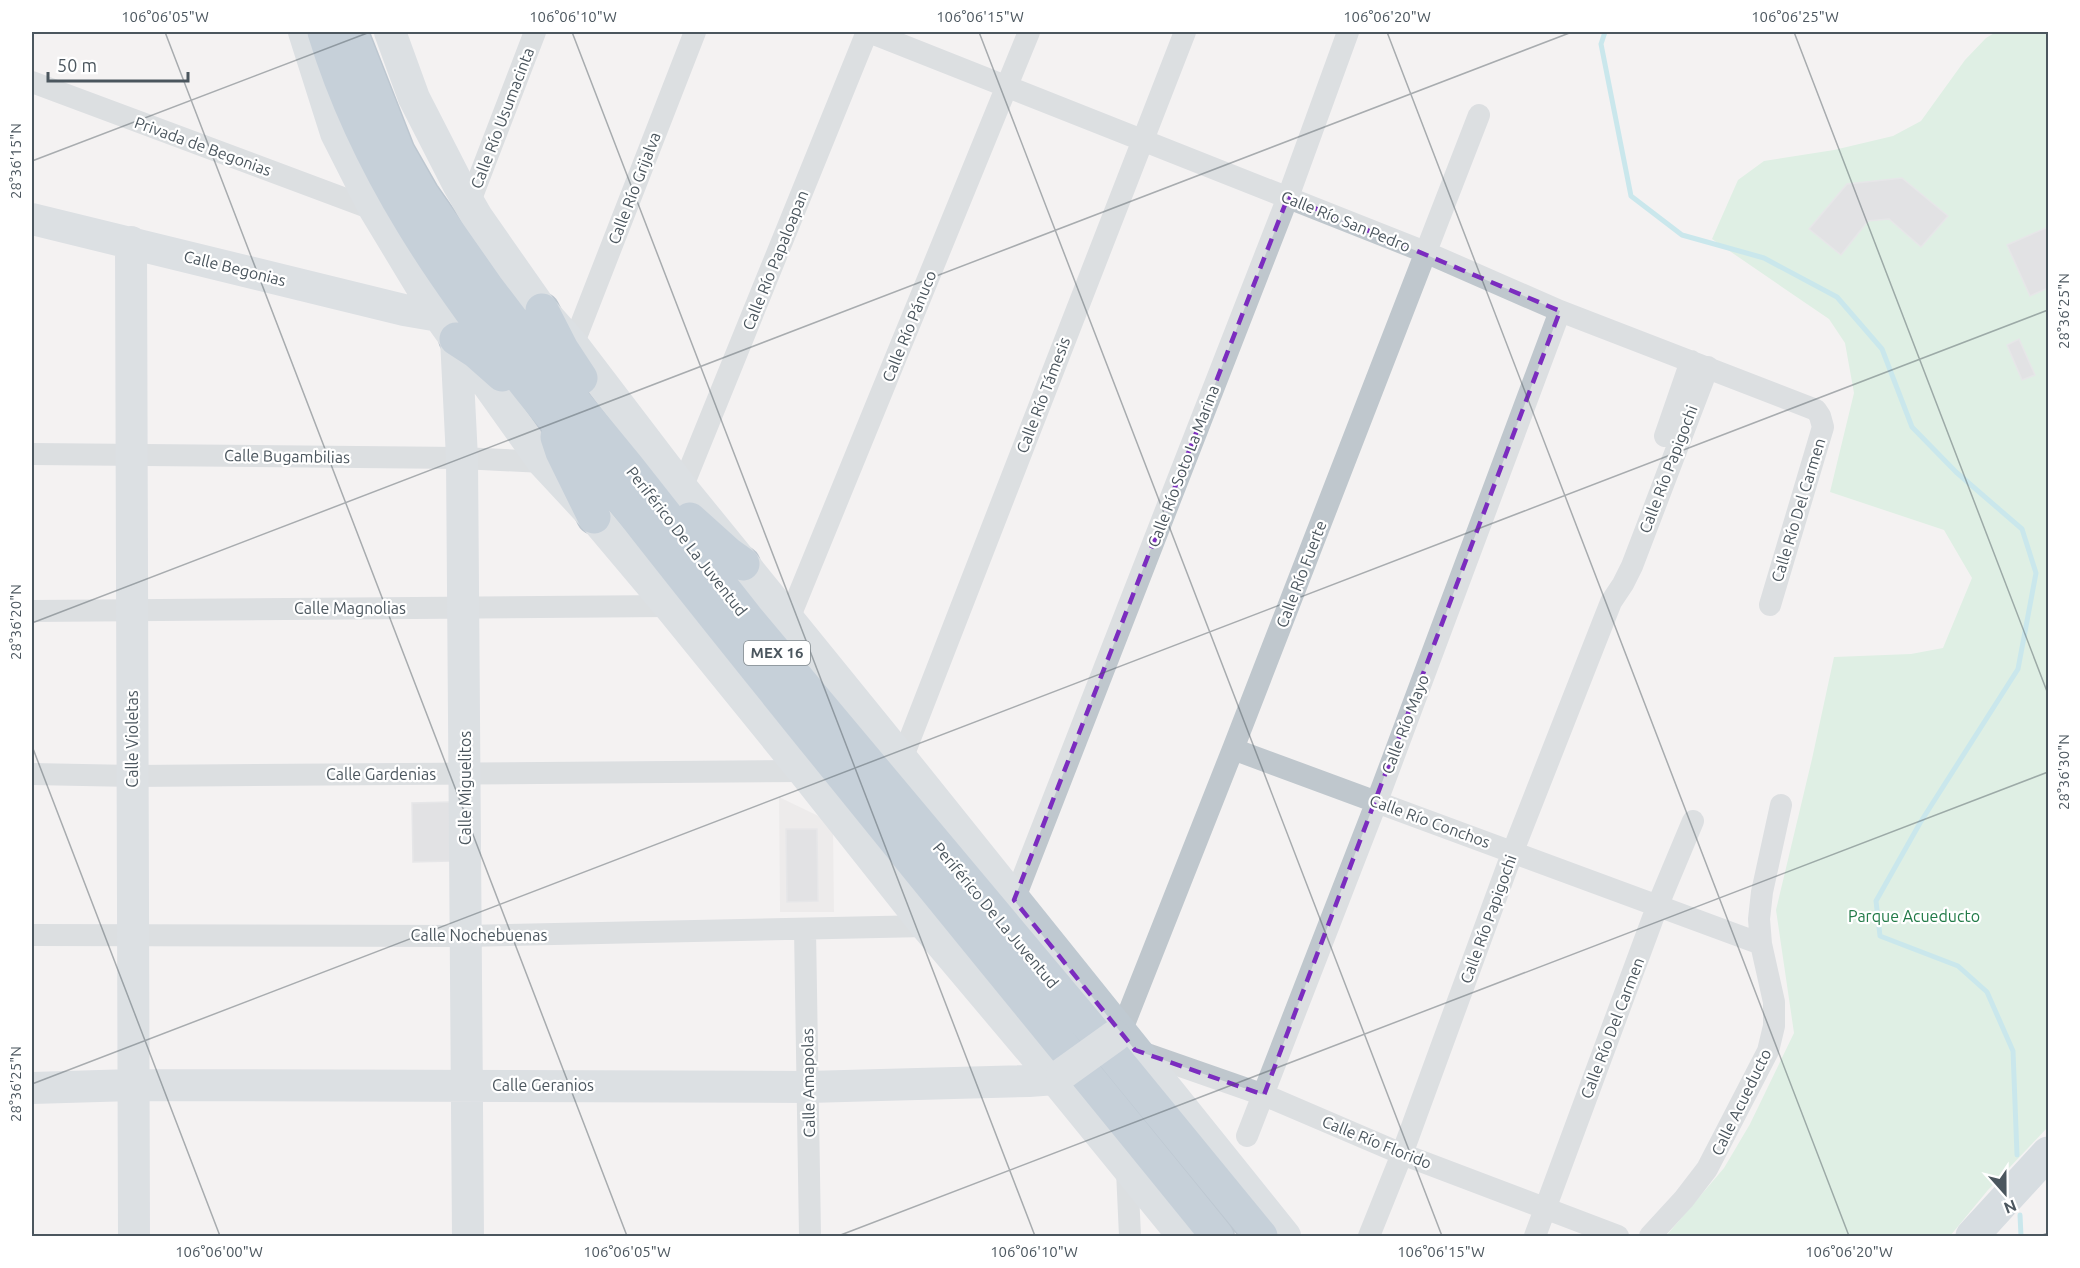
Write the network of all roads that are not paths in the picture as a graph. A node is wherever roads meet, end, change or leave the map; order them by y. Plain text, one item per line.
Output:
1 (304, 32) edge
2 (324, 32) edge
3 (351, 32) edge
4 (390, 32) edge
5 (535, 32) edge
6 (695, 32) edge
7 (868, 32) edge
8 (1029, 32) edge
9 (1185, 32) edge
10 (1348, 32) edge
11 (32, 82) edge
12 (1008, 87) junction
13 (1479, 115) dead end
14 (1142, 140) junction
15 (1288, 197) junction
16 (469, 204) junction
17 (375, 210) junction
18 (32, 219) edge
19 (131, 242) junction
20 (1425, 252) junction
21 (542, 310) junction
22 (1560, 311) junction
23 (448, 327) junction
24 (573, 345) junction
25 (1699, 364) junction
26 (545, 407) junction
27 (1821, 416) joint
28 (32, 454) edge
29 (132, 454) junction
30 (462, 458) junction
31 (543, 462) junction
32 (636, 476) junction
33 (682, 488) junction
34 (594, 517) junction
35 (743, 564) junction
36 (1770, 605) dead end
37 (669, 606) junction
38 (463, 608) junction
39 (132, 610) junction
40 (32, 611) edge
41 (788, 621) junction
42 (1233, 749) junction
43 (902, 759) junction
44 (803, 771) junction
45 (464, 773) junction
46 (32, 774) edge
47 (132, 776) junction
48 (1377, 801) junction
49 (1781, 805) dead end
50 (1693, 821) dead end
51 (1513, 851) junction
52 (1014, 900) junction
53 (1658, 906) junction
54 (926, 926) junction
55 (805, 930) junction
56 (133, 934) junction
57 (32, 935) edge
58 (466, 936) junction
59 (1761, 944) junction
60 (1124, 1039) junction
61 (1058, 1077) junction
62 (133, 1084) junction
63 (467, 1084) junction
64 (808, 1087) junction
65 (32, 1088) edge
66 (1264, 1095) junction
67 (1247, 1136) dead end
68 (2049, 1153) edge
69 (1402, 1154) junction
70 (1127, 1170) junction
71 (1545, 1207) junction
72 (1978, 1232) edge
73 (134, 1236) edge
74 (468, 1236) edge
75 (810, 1236) edge
76 (1130, 1236) edge
77 (1183, 1236) edge
78 (1217, 1236) edge
79 (1261, 1236) edge
80 (1285, 1236) edge
81 (1369, 1236) edge
82 (1535, 1236) edge
83 (1618, 1236) edge
84 (1650, 1236) edge

1 - 17 street
2 - 26 highway, Periférico De La Juventud / MEX 16
3 - 32 highway, Periférico De La Juventud / MEX 16
4 - 16 street, Periférico De La Juventud
5 - 16 street, Calle Río Usumacinta
6 - 24 street, Calle Río Grijalva
7 - 12 street, Calle Río San Pedro
7 - 33 street, Calle Río Papaloapan
8 - 12 street, Calle Río Pánuco
9 - 14 street, Calle Río Támesis
10 - 15 street, Calle Río Soto La Marina
11 - 17 street, Privada de Begonias
12 - 14 street, Calle Río San Pedro
12 - 41 street, Calle Río Pánuco
13 - 20 street, Calle Río Fuerte
14 - 15 street, Calle Río San Pedro
14 - 43 street, Calle Río Támesis
15 - 20 street, Calle Río San Pedro
15 - 52 street, Calle Río Soto La Marina
16 - 21 street, Periférico De La Juventud
17 - 23 street
18 - 19 street, Calle Begonias
19 - 23 street, Calle Begonias
19 - 29 street, Calle Violetas
20 - 22 street, Calle Río San Pedro
20 - 42 street, Calle Río Fuerte
21 - 24 street, Periférico De La Juventud
21 - 32 highway
22 - 25 street, Calle Río San Pedro
22 - 48 street, Calle Río Mayo
23 - 26 highway
23 - 30 street, Calle Miguelitos
23 - 31 street
24 - 33 street, Periférico De La Juventud
25 - 27 street, Calle Río San Pedro
25 - 51 street, Calle Río Papigochi
26 - 34 highway
26 - 78 highway, Periférico De La Juventud / MEX 16
27 - 36 street, Calle Río Del Carmen
28 - 29 street, Calle Bugambilias
29 - 30 street, Calle Bugambilias
29 - 39 street, Calle Violetas
30 - 31 street, Calle Bugambilias
30 - 38 street, Calle Miguelitos
31 - 34 street
32 - 35 highway
32 - 79 highway, Periférico De La Juventud / MEX 16
33 - 35 street, Periférico De La Juventud
34 - 37 street
35 - 41 street, Periférico De La Juventud
37 - 38 street, Calle Magnolias
37 - 44 street
38 - 39 street, Calle Magnolias
38 - 45 street, Calle Miguelitos
39 - 40 street, Calle Magnolias
39 - 47 street, Calle Violetas
41 - 43 street, Periférico De La Juventud
42 - 48 street, Calle Río Conchos
42 - 60 street, Calle Río Fuerte
43 - 52 street, Periférico De La Juventud
44 - 45 street, Calle Gardenias
44 - 54 street
45 - 47 street, Calle Gardenias
45 - 58 street, Calle Miguelitos
46 - 47 street, Calle Gardenias
47 - 56 street, Calle Violetas
48 - 51 street, Calle Río Conchos
48 - 66 street, Calle Río Mayo
49 - 59 street, Calle Acueducto
50 - 53 street, Calle Río Del Carmen
51 - 53 street, Calle Río Conchos
51 - 69 street, Calle Río Papigochi
52 - 60 street, Periférico De La Juventud
53 - 59 street, Calle Río Conchos
53 - 71 street, Calle Río Del Carmen
54 - 55 street, Calle Nochebuenas
54 - 61 street
55 - 58 street, Calle Nochebuenas
55 - 64 street, Calle Amapolas
56 - 57 street, Calle Nochebuenas
56 - 58 street, Calle Nochebuenas
56 - 62 street, Calle Violetas
58 - 63 street, Calle Miguelitos
59 - 84 street, Calle Acueducto
60 - 61 street, bridge
60 - 66 street, Calle Río Florido
60 - 80 street, Periférico De La Juventud
61 - 64 street, Calle Geranios
61 - 70 street
62 - 63 street, Calle Geranios
62 - 65 street, Calle Geranios
62 - 73 street, Calle Violetas
63 - 64 street, Calle Geranios
63 - 74 street, Calle Miguelitos
64 - 75 street, Calle Amapolas
66 - 67 street, Calle Río Mayo
66 - 69 street, Calle Río Florido
68 - 72 main road
69 - 71 street, Calle Río Florido
69 - 81 street, Calle Río Papigochi
70 - 76 street
70 - 77 street
71 - 82 street, Calle Río Del Carmen
71 - 83 street, Calle Río Florido

